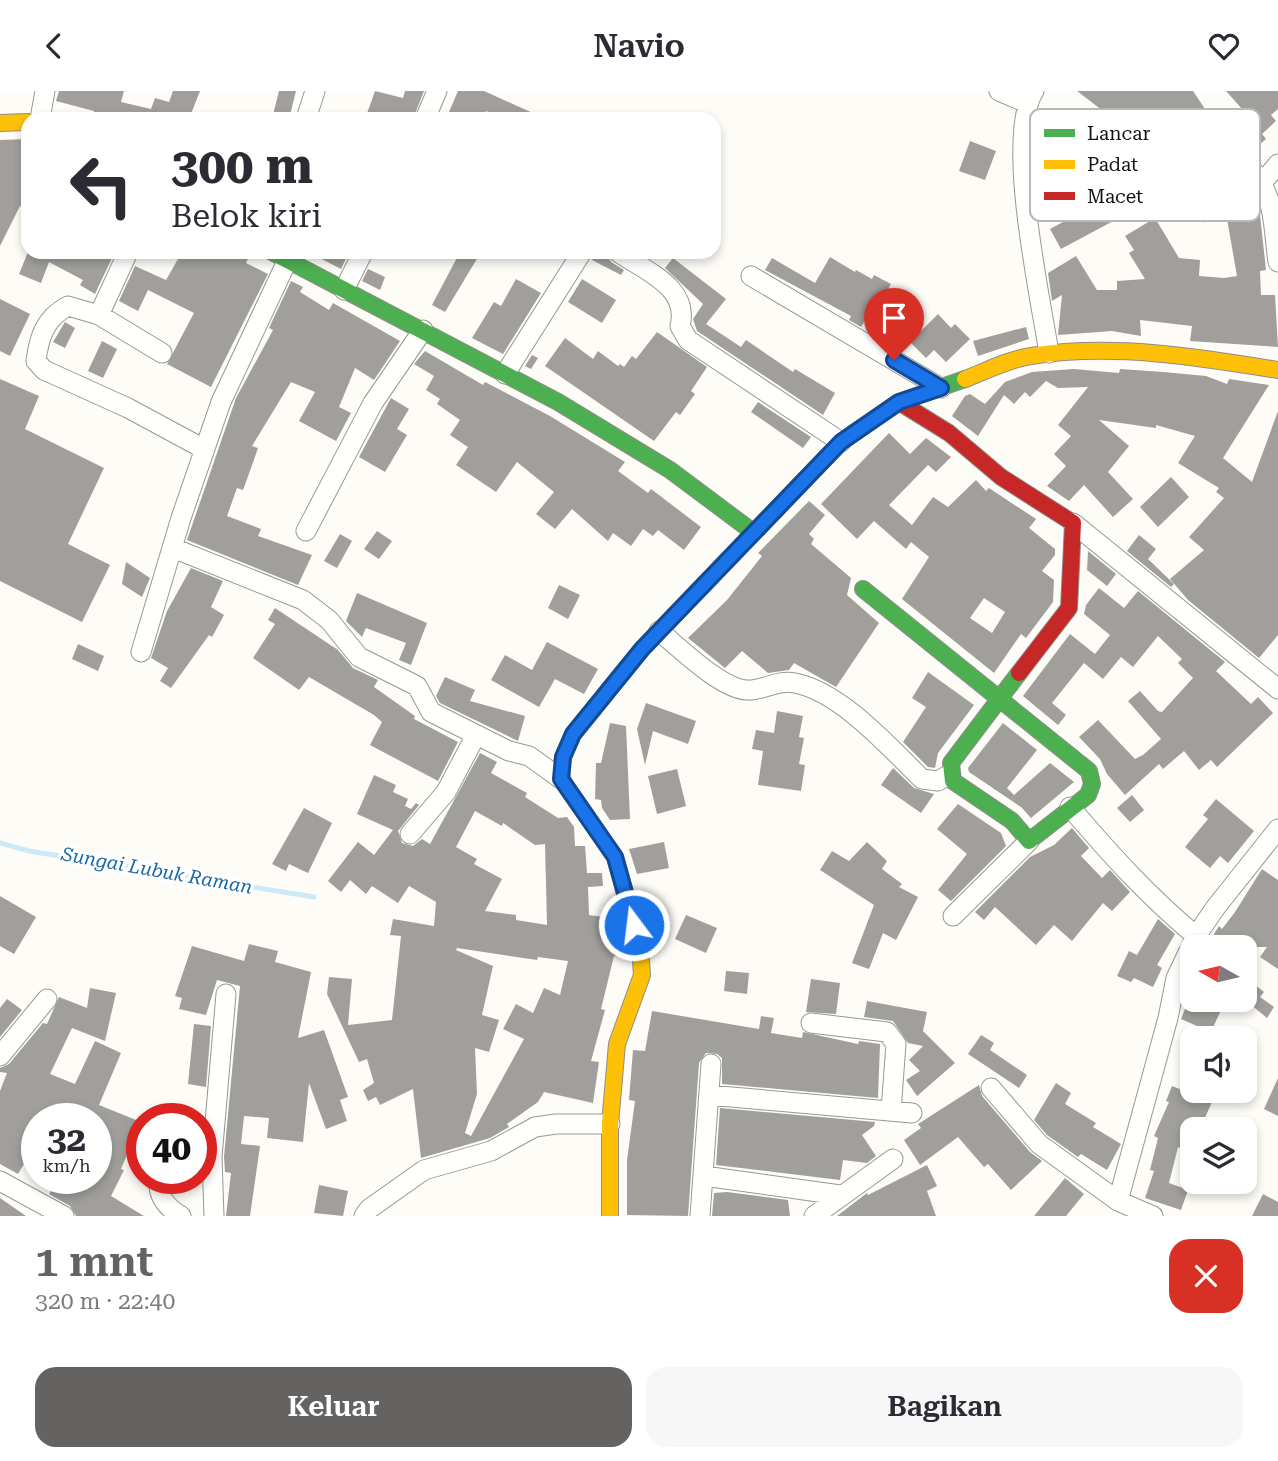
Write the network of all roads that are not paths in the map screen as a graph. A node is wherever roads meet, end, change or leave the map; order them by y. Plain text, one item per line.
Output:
1 (45, 91) edge
2 (315, 91) edge
3 (438, 91) edge
4 (999, 91) edge
5 (1031, 97) edge
6 (41, 112) edge
7 (308, 112) edge
8 (428, 112) edge
9 (21, 122) edge
10 (0, 123) edge
11 (1278, 164) edge
12 (1260, 179) edge
13 (1263, 182) junction
14 (1278, 256) edge
15 (125, 259) edge
16 (278, 259) edge
17 (287, 259) edge
18 (360, 259) edge
19 (578, 259) edge
20 (628, 259) edge
21 (1278, 262) edge
22 (751, 276) dead end
23 (344, 290) junction
24 (99, 315) junction
25 (423, 330) junction
26 (162, 353) dead end
27 (1049, 353) junction
28 (1278, 370) edge
29 (505, 373) junction
30 (941, 388) junction
31 (899, 402) junction
32 (841, 442) junction
33 (204, 449) junction
34 (1073, 523) junction
35 (306, 531) dead end
36 (753, 532) junction
37 (173, 548) junction
38 (863, 589) dead end
39 (659, 631) junction
40 (141, 652) dead end
41 (1278, 689) edge
42 (997, 700) junction
43 (476, 734) junction
44 (950, 774) junction
45 (561, 779) junction
46 (1070, 807) junction
47 (1278, 829) edge
48 (410, 834) dead end
49 (1029, 841) junction
50 (954, 916) dead end
51 (1195, 935) edge
52 (1197, 935) edge
53 (1180, 970) edge
54 (226, 995) dead end
55 (47, 999) dead end
56 (811, 1023) dead end
57 (0, 1056) edge
58 (711, 1064) dead end
59 (991, 1088) dead end
60 (709, 1095) junction
61 (891, 1111) junction
62 (912, 1113) dead end
63 (610, 1124) junction
64 (893, 1160) dead end
65 (704, 1176) junction
66 (0, 1181) edge
67 (160, 1194) edge
68 (840, 1195) junction
69 (1118, 1201) junction
70 (64, 1216) edge
71 (181, 1216) edge
72 (214, 1216) edge
73 (364, 1216) edge
74 (610, 1216) edge
75 (700, 1216) edge
76 (814, 1216) edge
77 (1153, 1216) edge

1 - 6 street
2 - 7 street
3 - 8 street
4 - 5 street
5 - 27 street
9 - 10 street
11 - 13 street
12 - 13 street
13 - 14 street
14 - 21 street
15 - 24 street
16 - 33 street
17 - 23 street
18 - 23 street
19 - 29 street
20 - 32 street
22 - 30 street
23 - 25 street
24 - 26 street
24 - 33 street
25 - 29 street
25 - 35 street
27 - 28 street
27 - 30 street
29 - 36 street
30 - 31 street
31 - 32 street
31 - 34 street
32 - 36 street
33 - 37 street
34 - 41 street
34 - 42 street
36 - 39 street
37 - 40 street
37 - 43 street
38 - 42 street
39 - 44 street
39 - 45 street
42 - 44 street
42 - 46 street
43 - 45 street
43 - 48 street
44 - 49 street
45 - 63 street
46 - 49 street
46 - 51 street
47 - 52 street
49 - 50 street
53 - 69 street
54 - 72 street
55 - 57 street
56 - 61 street
58 - 60 street
59 - 69 street
60 - 61 street
60 - 65 street
61 - 62 street
63 - 73 street
63 - 74 street
64 - 68 street
65 - 68 street
65 - 75 street
66 - 70 street
67 - 71 street
68 - 76 street
69 - 77 street

